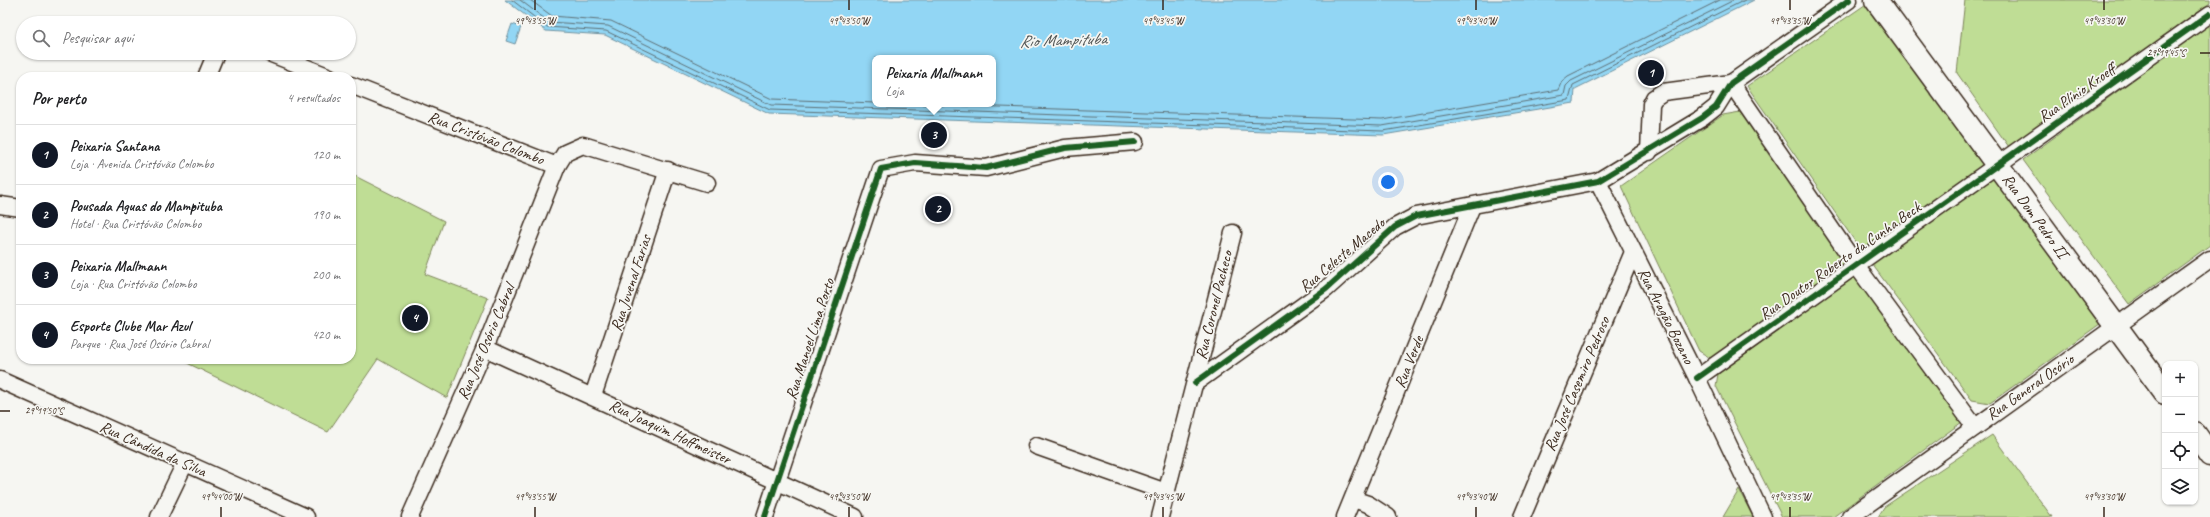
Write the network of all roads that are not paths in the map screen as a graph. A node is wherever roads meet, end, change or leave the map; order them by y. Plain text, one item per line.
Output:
1 (1849, 0) edge
2 (1876, 0) edge
3 (2210, 14) edge
4 (213, 60) edge
5 (287, 60) edge
6 (208, 72) edge
7 (317, 72) edge
8 (1731, 83) junction
9 (356, 87) edge
10 (1135, 142) dead end
11 (1649, 152) junction
12 (1997, 165) junction
13 (557, 166) junction
14 (668, 170) junction
15 (1598, 181) junction
16 (707, 183) dead end
17 (0, 205) edge
18 (1472, 206) junction
19 (16, 207) edge
20 (1233, 233) dead end
21 (1633, 252) junction
22 (2210, 259) edge
23 (1856, 265) junction
24 (2116, 326) junction
25 (485, 348) junction
26 (1697, 378) junction
27 (0, 380) edge
28 (1194, 382) junction
29 (2162, 389) edge
30 (593, 396) junction
31 (1975, 427) junction
32 (2198, 438) edge
33 (1036, 446) dead end
34 (2210, 455) edge
35 (185, 463) junction
36 (776, 481) junction
37 (1166, 492) junction
38 (1353, 499) junction
39 (1855, 515) edge
40 (159, 517) edge
41 (306, 517) edge
42 (410, 517) edge
43 (765, 517) edge
44 (855, 517) edge
45 (1160, 517) edge
46 (1345, 517) edge
47 (1388, 517) edge
48 (1522, 517) edge
49 (1763, 517) edge

1 - 8 street
2 - 12 main road, Rua Dom Pedro II
3 - 12 street, Rua Plínio Kroeff
4 - 6 street
5 - 7 street
8 - 11 street, Rua Celeste Macedo
8 - 11 street
8 - 23 street
9 - 13 street, Rua Cristóvão Colombo
10 - 36 street, Rua Manoel Lima Porto
11 - 15 street, Rua Celeste Macedo
12 - 23 street, Rua Doutor Roberto da Cunha Beck
12 - 24 main road, Rua Dom Pedro II
13 - 14 street, Rua Cristóvão Colombo
13 - 25 street, Rua José Osório Cabral
14 - 16 street, Rua Cristóvão Colombo
14 - 30 street, Rua Juvenal Farias
15 - 18 street, Rua Celeste Macedo
15 - 21 street, Rua Aragão Bozano
17 - 19 street
18 - 28 street, Rua Celeste Macedo
18 - 38 street, Rua Verde
20 - 28 street, Rua Coronel Pacheco
21 - 26 street, Rua Aragão Bozano
21 - 48 street, Rua José Casemiro Pedroso
22 - 24 street, Rua General Osório
23 - 26 street, Rua Doutor Roberto da Cunha Beck
23 - 31 street
24 - 29 main road, Rua Dom Pedro II
24 - 31 street, Rua General Osório
25 - 30 street, Rua Joaquim Hoffmeister
25 - 42 street, Rua José Osório Cabral
26 - 49 street, Rua Aragão Bozano
27 - 35 street, Rua Cândida da Silva
28 - 37 street, Rua Coronel Pacheco
30 - 36 street, Rua Joaquim Hoffmeister
31 - 39 street, Rua General Osório
32 - 34 main road
33 - 37 street
35 - 40 street
35 - 41 street, Rua Cândida da Silva
36 - 43 street, Rua Manoel Lima Porto
36 - 44 street, Rua Joaquim Hoffmeister
37 - 45 street, Rua Coronel Pacheco
38 - 46 street, Rua Verde
38 - 47 street

